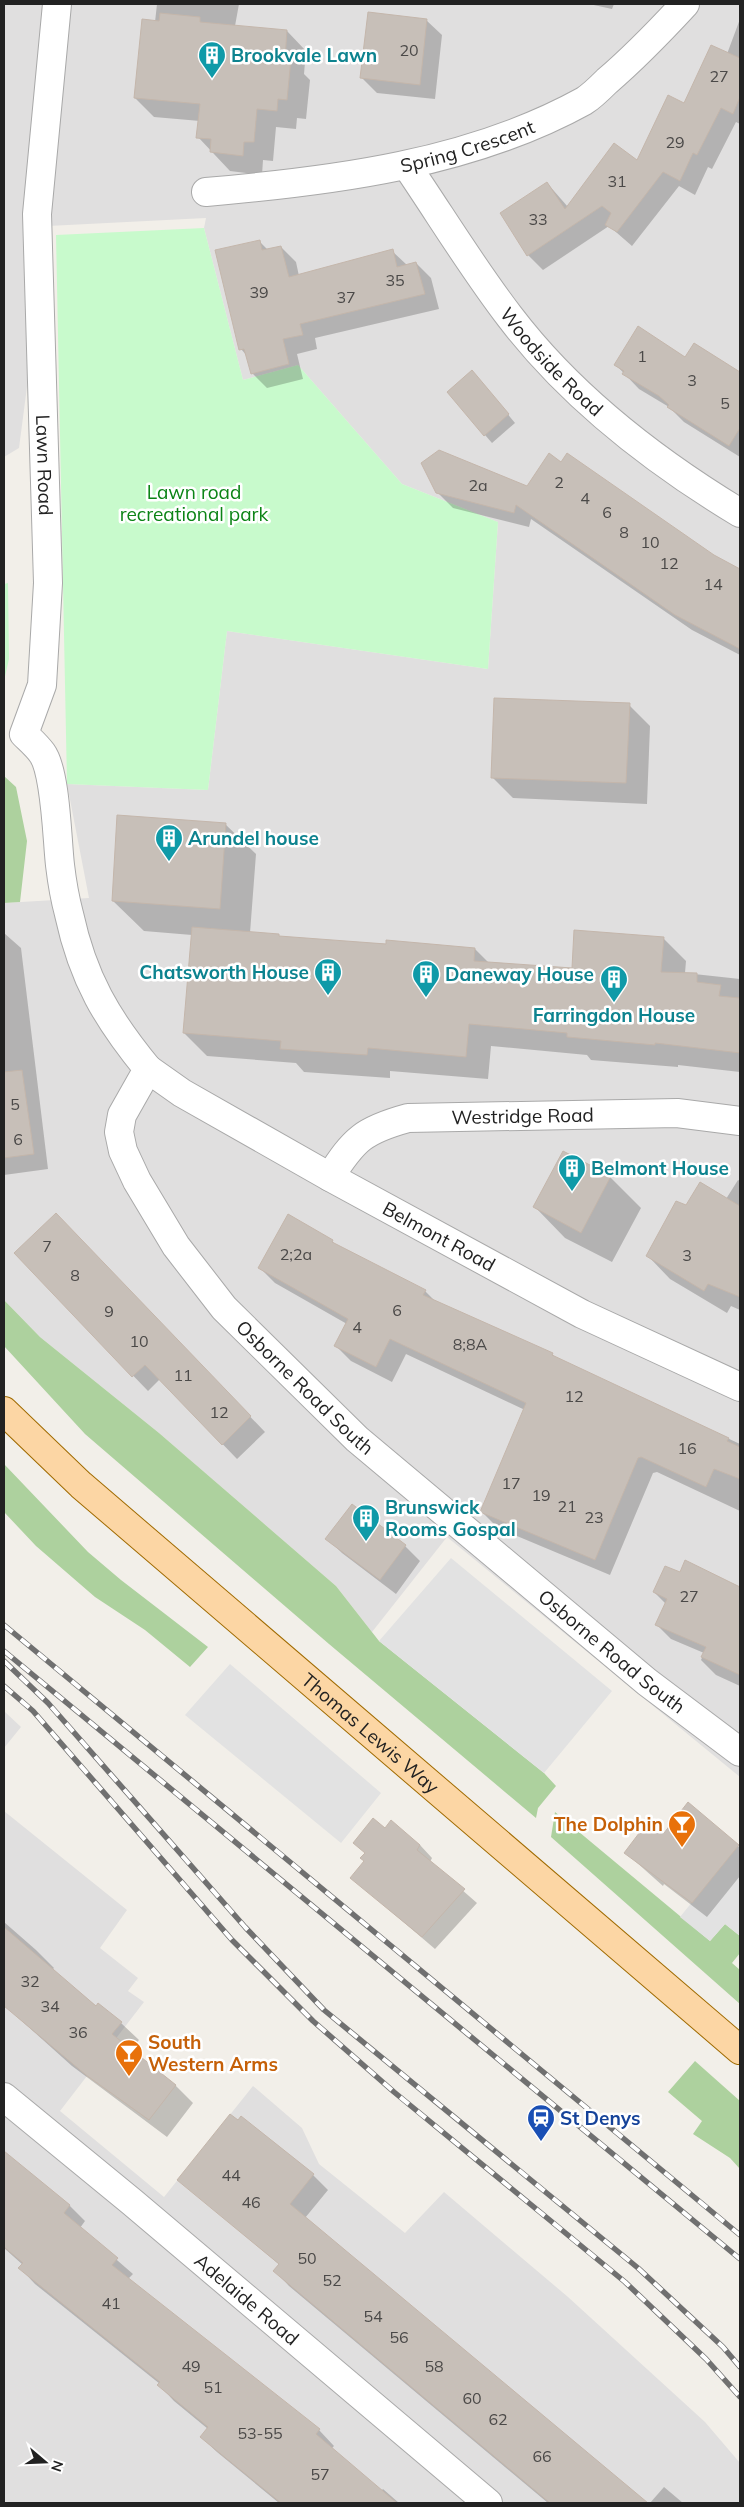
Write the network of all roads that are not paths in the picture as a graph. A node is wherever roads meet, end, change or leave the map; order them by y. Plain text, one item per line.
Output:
1 (57, 4) edge
2 (685, 4) edge
3 (407, 166) junction
4 (206, 192) dead end
5 (738, 507) edge
6 (14, 732) edge
7 (148, 1069) junction
8 (740, 1121) edge
9 (330, 1177) junction
10 (740, 1387) edge
11 (4, 1411) edge
12 (740, 1752) edge
13 (740, 2050) edge
14 (4, 2097) edge
15 (488, 2503) edge

1 - 6 street, Lawn Road
2 - 3 street, Spring Crescent
3 - 4 street, Spring Crescent
3 - 5 street, Woodside Road
6 - 7 street, Lawn Road
7 - 9 street, Belmont Road
7 - 12 street, Osborne Road South
8 - 9 street, Westridge Road
9 - 10 street, Belmont Road
11 - 13 main road, Thomas Lewis Way
14 - 15 street, Adelaide Road

